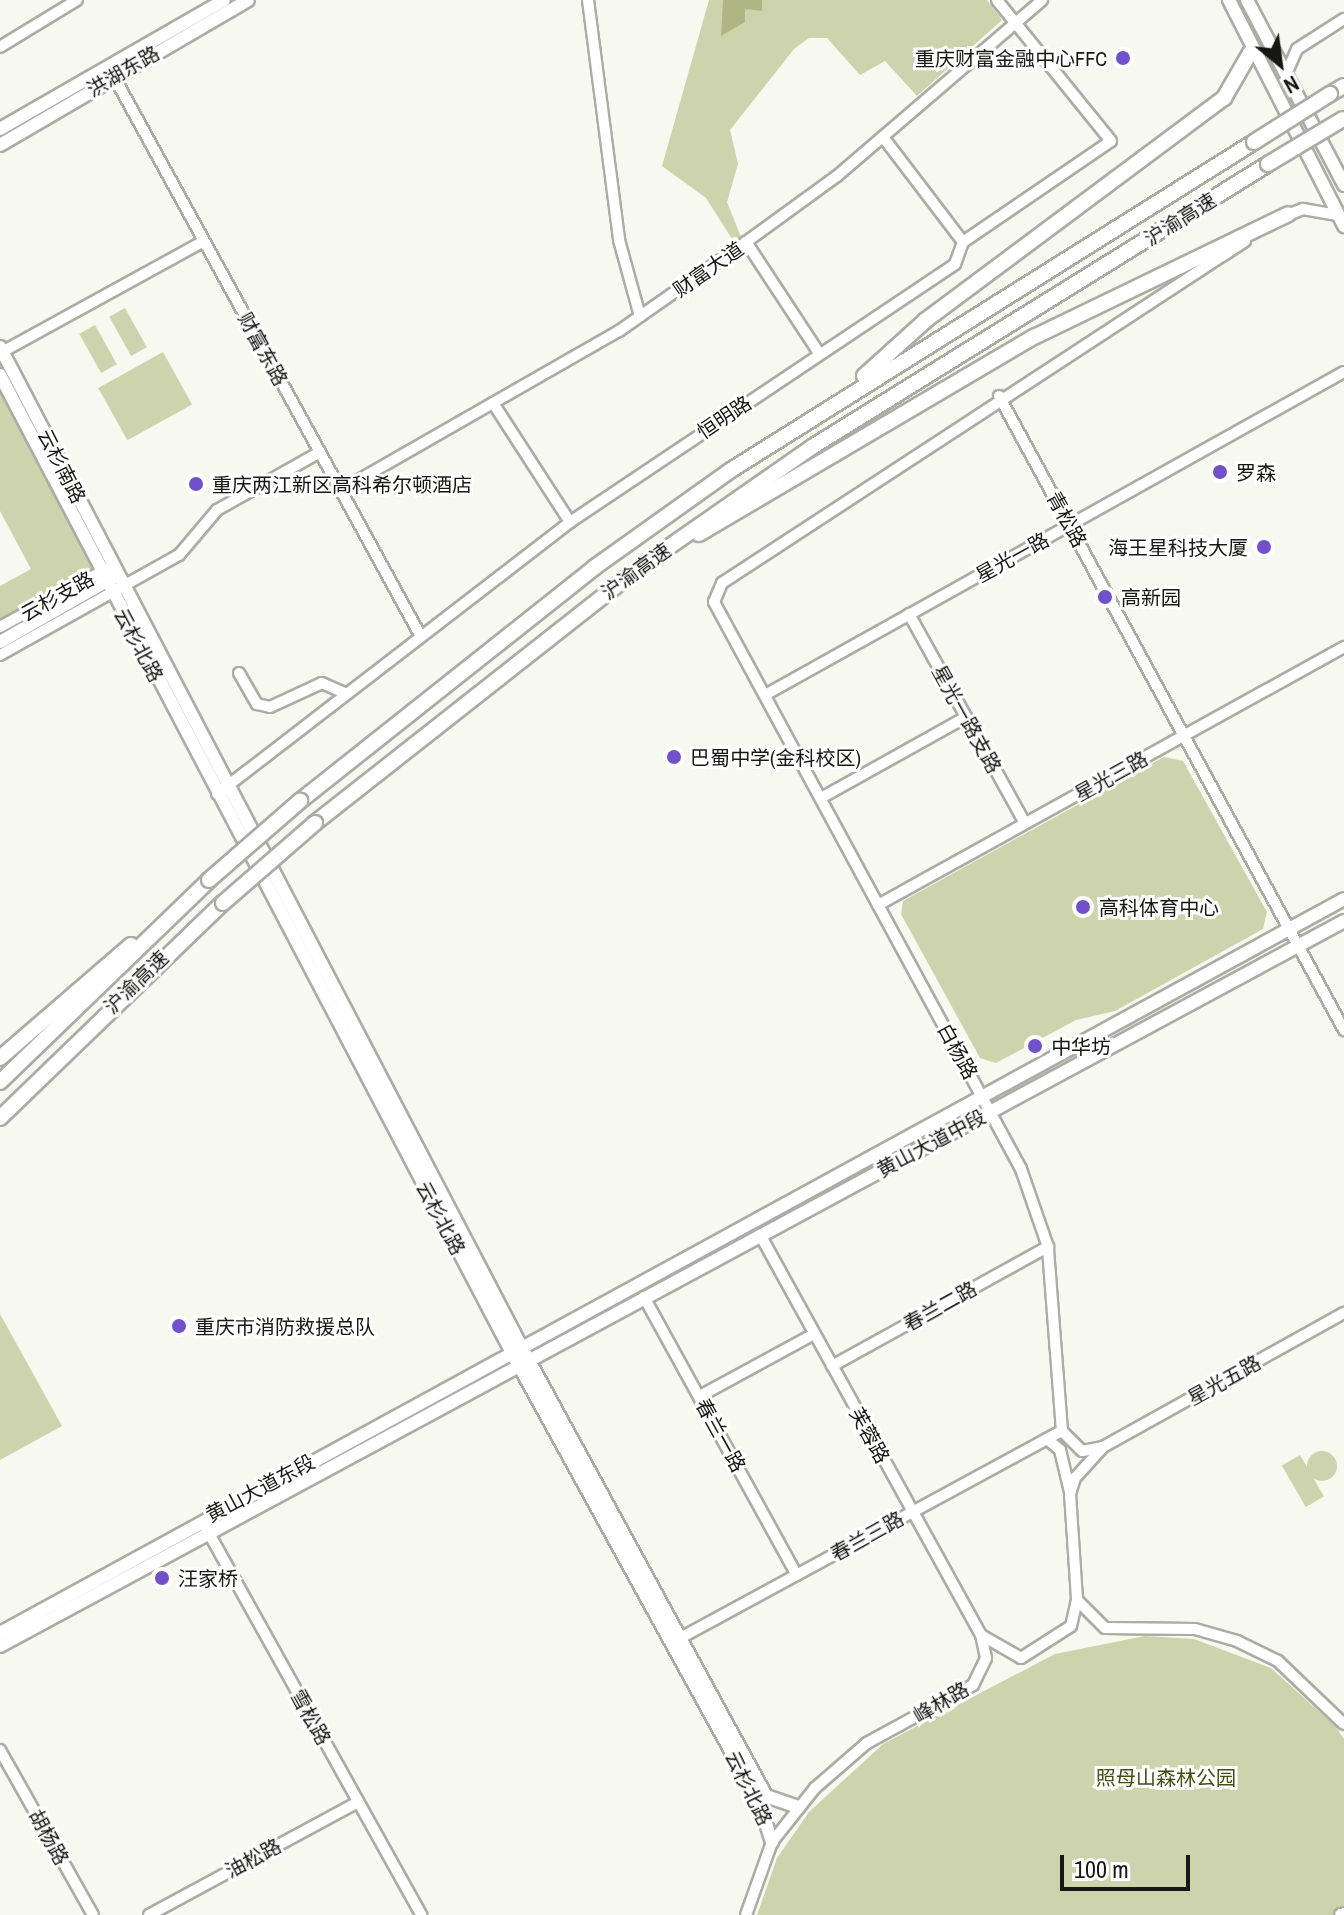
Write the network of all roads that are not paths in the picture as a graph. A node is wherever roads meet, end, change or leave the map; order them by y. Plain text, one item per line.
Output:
1 (77, 0) edge
2 (224, 0) edge
3 (248, 0) edge
4 (588, 0) edge
5 (997, 0) edge
6 (1042, 0) edge
7 (1229, 0) edge
8 (1247, 0) edge
9 (1344, 19) edge
10 (1015, 24) junction
11 (0, 47) edge
12 (1250, 53) junction
13 (111, 71) junction
14 (1285, 80) junction
15 (1344, 86) edge
16 (1344, 118) edge
17 (0, 129) edge
18 (883, 137) junction
19 (0, 145) edge
20 (1344, 185) edge
21 (1288, 214) junction
22 (1341, 220) edge
23 (204, 241) junction
24 (746, 242) junction
25 (963, 242) junction
26 (640, 316) junction
27 (1, 350) edge
28 (819, 353) junction
29 (1344, 372) edge
30 (0, 375) edge
31 (999, 396) junction
32 (835, 402) junction
33 (493, 403) junction
34 (320, 452) junction
35 (341, 490) junction
36 (570, 522) junction
37 (1070, 524) junction
38 (643, 565) junction
39 (112, 579) junction
40 (909, 614) junction
41 (0, 627) edge
42 (419, 633) junction
43 (0, 642) edge
44 (1344, 647) edge
45 (0, 655) edge
46 (239, 673) dead end
47 (344, 693) junction
48 (765, 695) junction
49 (966, 717) junction
50 (1186, 734) junction
51 (223, 790) junction
52 (821, 798) junction
53 (1025, 823) junction
54 (1344, 899) edge
55 (878, 905) junction
56 (1344, 921) edge
57 (1294, 926) junction
58 (158, 927) junction
59 (1302, 943) junction
60 (1344, 1030) edge
61 (0, 1058) edge
62 (0, 1082) edge
63 (982, 1096) junction
64 (990, 1111) junction
65 (0, 1118) edge
66 (760, 1235) junction
67 (1048, 1247) junction
68 (644, 1297) junction
69 (1344, 1313) edge
70 (814, 1334) junction
71 (516, 1349) junction
72 (524, 1363) junction
73 (832, 1366) junction
74 (700, 1396) junction
75 (1062, 1431) junction
76 (1047, 1439) junction
77 (1103, 1447) junction
78 (1070, 1494) junction
79 (912, 1512) junction
80 (204, 1525) junction
81 (797, 1575) junction
82 (1077, 1599) junction
83 (0, 1633) edge
84 (981, 1635) junction
85 (676, 1640) junction
86 (0, 1646) edge
87 (1344, 1724) edge
88 (2, 1757) edge
89 (358, 1802) junction
90 (798, 1807) junction
91 (772, 1842) junction
92 (93, 1915) edge
93 (149, 1915) edge
94 (421, 1915) edge
95 (746, 1915) edge

1 - 11 street
2 - 13 main road, 洪湖东路
3 - 13 main road, 洪湖东路
4 - 26 street
5 - 10 street
6 - 10 street, 财富大道
7 - 12 main road
8 - 14 main road
9 - 14 street
10 - 18 street, 财富大道
10 - 25 street, 恒明路
12 - 22 main road
12 - 32 highway
13 - 17 main road, 洪湖东路
13 - 19 main road, 洪湖东路
13 - 23 street, 财富东路
14 - 20 main road
15 - 32 highway, 沪渝高速, bridge
16 - 38 highway, 沪渝高速, bridge
18 - 24 street, 财富大道
18 - 25 street
21 - 22 street
21 - 31 street
21 - 38 highway
23 - 27 street
23 - 34 street, 财富东路
24 - 26 street, 财富大道
24 - 28 street
25 - 28 street, 恒明路
26 - 33 street, 财富大道
27 - 39 main road, 云杉南路
28 - 36 street, 恒明路
29 - 37 street, 星光一路
30 - 39 main road, 云杉南路
31 - 37 street, 青松路
31 - 48 street, 白杨路
32 - 58 highway, 沪渝高速, bridge
33 - 35 street, 财富大道
33 - 36 street
34 - 35 street, 财富东路
34 - 39 street
35 - 42 street, 财富东路
36 - 42 street, 恒明路
37 - 40 street, 星光一路
37 - 50 street, 青松路
38 - 65 highway, 沪渝高速, bridge
39 - 41 street, 云杉支路
39 - 43 main road
39 - 45 street, 云杉支路
39 - 51 main road, 云杉北路
40 - 48 street, 星光一路
40 - 49 street, 星光一路支路
42 - 47 street, 恒明路
44 - 50 street, 星光三路
46 - 47 street
47 - 51 street, 恒明路
48 - 52 street, 白杨路
49 - 52 street
49 - 53 street, 星光一路支路
50 - 53 street, 星光三路
50 - 57 street, 青松路
51 - 71 main road, 云杉北路
52 - 55 street, 白杨路
53 - 55 street, 星光三路
54 - 57 main road, 黄山大道中段
55 - 63 street, 白杨路
56 - 59 main road, 黄山大道中段
57 - 59 street, 青松路
57 - 63 main road, 黄山大道中段
58 - 61 highway
58 - 62 highway, 沪渝高速
59 - 60 street, 青松路
59 - 64 main road, 黄山大道中段
63 - 64 street, 白杨路
63 - 71 main road, 黄山大道中段
64 - 66 main road, 黄山大道中段
64 - 67 street, 白杨路
66 - 68 main road, 黄山大道中段
66 - 70 street, 芙蓉路
67 - 73 street, 春兰二路
67 - 75 street, 白杨路
68 - 72 main road, 黄山大道中段
68 - 74 street, 春兰一路
69 - 77 street, 星光五路
70 - 73 street, 芙蓉路
70 - 74 street
71 - 72 main road, 云杉北路
71 - 80 main road, 黄山大道东段
72 - 80 main road, 黄山大道东段
72 - 85 main road, 云杉北路
73 - 79 street, 芙蓉路
74 - 81 street, 春兰一路
75 - 76 street, 春兰三路
75 - 77 street
76 - 78 street
76 - 79 street, 春兰三路
77 - 78 street
78 - 82 street
79 - 81 street, 春兰三路
79 - 84 street, 芙蓉路
80 - 83 main road, 黄山大道东段
80 - 86 main road, 黄山大道东段
80 - 89 street, 雪松路
81 - 85 street, 春兰三路
82 - 84 street
82 - 87 street
84 - 90 street, 峰林路
85 - 90 main road, 云杉北路
85 - 91 main road, 云杉北路
88 - 92 street, 胡杨路
89 - 93 street, 油松路
89 - 94 street, 雪松路
90 - 91 street, 峰林路
91 - 95 street, 峰林路

